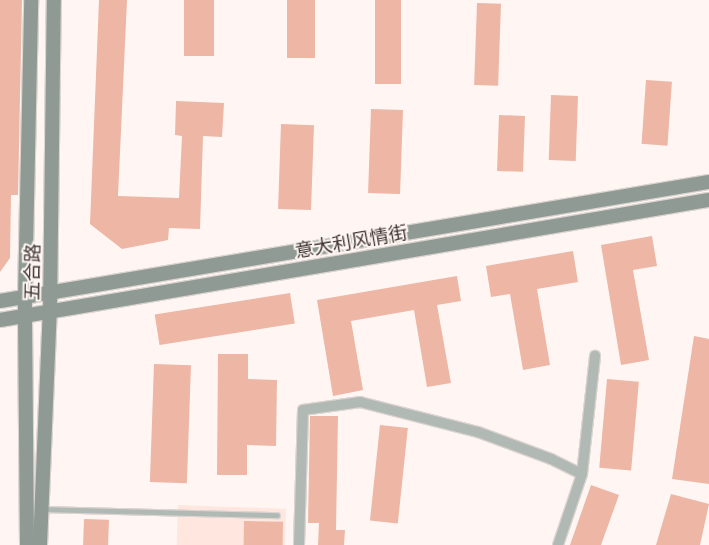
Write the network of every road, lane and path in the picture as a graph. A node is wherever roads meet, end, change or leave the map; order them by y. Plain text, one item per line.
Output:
1 (31, 0) edge
2 (54, 0) edge
3 (709, 182) edge
4 (709, 200) edge
5 (50, 292) junction
6 (25, 296) junction
7 (0, 301) edge
8 (50, 311) junction
9 (27, 315) junction
10 (0, 320) edge
11 (595, 356) dead end
12 (582, 474) junction
13 (40, 509) junction
14 (277, 515) dead end
15 (27, 545) edge
16 (40, 545) edge
17 (299, 545) edge
18 (558, 545) edge

1 - 6 street, 五合路
2 - 5 street, 五合路
3 - 5 street, 意大利风情街
4 - 8 street, 意大利风情街
5 - 6 street, 意大利风情街
5 - 8 street, 五合路
6 - 7 street, 意大利风情街
6 - 9 street, 五合路
8 - 9 street, 意大利风情街
8 - 13 street, 五合路
9 - 10 street, 意大利风情街
9 - 15 street, 五合路
11 - 12 street
12 - 17 street
12 - 18 street
13 - 14 lane
13 - 16 street, 五合路

